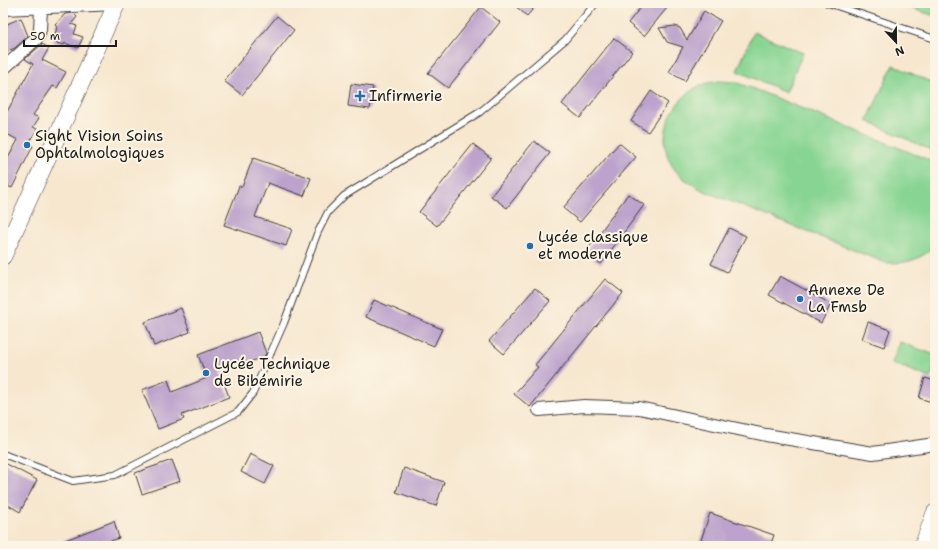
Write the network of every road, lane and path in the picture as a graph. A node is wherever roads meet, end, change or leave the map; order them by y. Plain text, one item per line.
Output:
1 (117, 3) edge
2 (596, 3) edge
3 (828, 3) edge
4 (40, 8) junction
5 (3, 9) edge
6 (935, 39) edge
7 (3, 69) edge
8 (3, 256) edge
9 (539, 410) dead end
10 (935, 444) edge
11 (3, 454) edge
12 (935, 513) edge
13 (923, 546) edge

1 - 4 street
1 - 8 main road
2 - 11 lane
3 - 6 lane
4 - 5 street
4 - 7 street
9 - 10 street
12 - 13 main road

